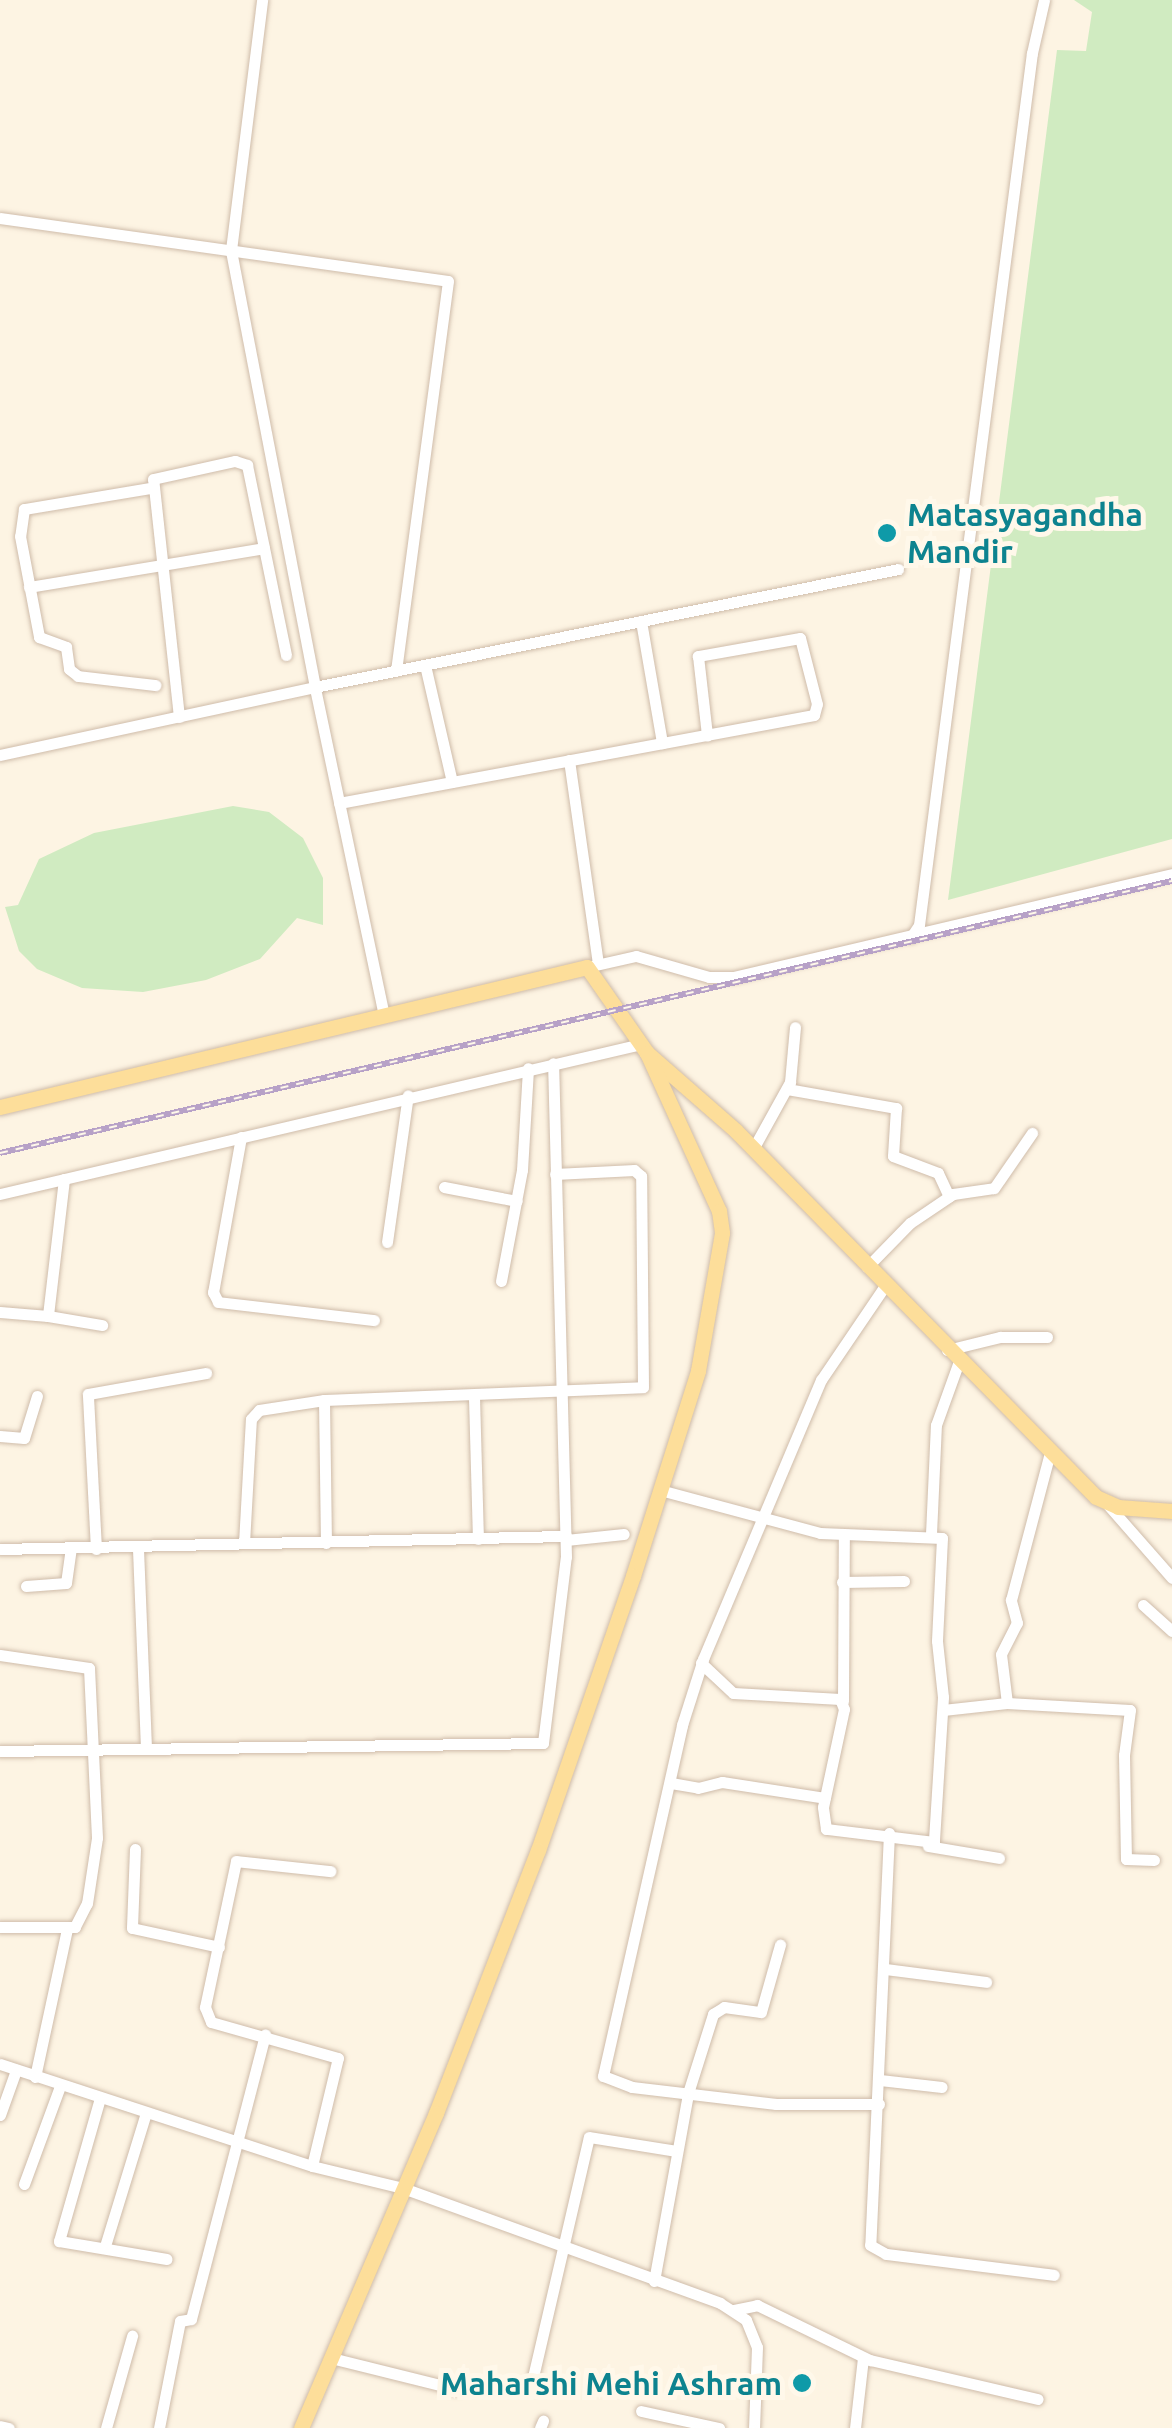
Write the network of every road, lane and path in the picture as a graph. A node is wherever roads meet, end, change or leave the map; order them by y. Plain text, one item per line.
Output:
1 (262, 0) edge
2 (1044, 0) edge
3 (0, 218) edge
4 (232, 250) junction
5 (150, 488) junction
6 (264, 548) junction
7 (160, 568) junction
8 (898, 568) dead end
9 (30, 587) junction
10 (641, 621) junction
11 (286, 655) dead end
12 (426, 665) junction
13 (396, 671) junction
14 (154, 685) dead end
15 (316, 687) junction
16 (179, 717) junction
17 (707, 735) junction
18 (662, 743) junction
19 (0, 755) edge
20 (569, 760) junction
21 (452, 782) junction
22 (339, 803) junction
23 (1172, 874) edge
24 (911, 937) junction
25 (592, 965) junction
26 (384, 1010) junction
27 (796, 1027) dead end
28 (644, 1049) junction
29 (553, 1063) junction
30 (528, 1068) junction
31 (787, 1089) junction
32 (408, 1095) junction
33 (0, 1107) edge
34 (1032, 1132) dead end
35 (241, 1137) junction
36 (753, 1149) junction
37 (555, 1174) junction
38 (64, 1179) junction
39 (444, 1187) dead end
40 (0, 1194) edge
41 (949, 1197) junction
42 (517, 1201) junction
43 (387, 1242) dead end
44 (867, 1267) junction
45 (501, 1280) dead end
46 (886, 1286) junction
47 (0, 1312) edge
48 (48, 1316) junction
49 (374, 1320) dead end
50 (102, 1325) dead end
51 (1047, 1337) dead end
52 (953, 1356) junction
53 (206, 1373) dead end
54 (562, 1394) junction
55 (37, 1396) dead end
56 (474, 1397) junction
57 (324, 1400) junction
58 (0, 1436) edge
59 (1050, 1452) junction
60 (660, 1490) junction
61 (1108, 1504) junction
62 (1172, 1511) edge
63 (760, 1519) junction
64 (624, 1534) dead end
65 (931, 1534) junction
66 (844, 1536) junction
67 (566, 1538) junction
68 (478, 1539) junction
69 (244, 1543) junction
70 (326, 1543) junction
71 (138, 1548) junction
72 (72, 1549) junction
73 (96, 1549) junction
74 (0, 1550) edge
75 (1172, 1578) edge
76 (904, 1581) dead end
77 (842, 1582) junction
78 (26, 1586) dead end
79 (1142, 1605) dead end
80 (1172, 1630) edge
81 (0, 1655) edge
82 (702, 1663) junction
83 (843, 1701) junction
84 (1007, 1703) junction
85 (942, 1710) junction
86 (146, 1749) junction
87 (92, 1750) junction
88 (0, 1751) edge
89 (671, 1783) junction
90 (826, 1798) junction
91 (888, 1833) junction
92 (928, 1846) junction
93 (135, 1849) dead end
94 (999, 1858) dead end
95 (1154, 1860) dead end
96 (330, 1871) dead end
97 (0, 1927) edge
98 (67, 1929) junction
99 (780, 1945) dead end
100 (220, 1947) junction
101 (885, 1969) junction
102 (986, 1982) dead end
103 (265, 2034) junction
104 (0, 2064) edge
105 (16, 2070) junction
106 (35, 2077) junction
107 (880, 2080) junction
108 (60, 2086) junction
109 (942, 2087) dead end
110 (688, 2093) junction
111 (100, 2098) junction
112 (879, 2104) junction
113 (146, 2113) junction
114 (0, 2115) edge
115 (234, 2140) junction
116 (676, 2151) junction
117 (312, 2166) junction
118 (24, 2184) dead end
119 (404, 2188) junction
120 (105, 2246) junction
121 (564, 2248) junction
122 (167, 2259) dead end
123 (1054, 2275) dead end
124 (654, 2281) junction
125 (734, 2310) junction
126 (132, 2336) dead end
127 (330, 2358) junction
128 (863, 2358) junction
129 (533, 2377) dead end
130 (456, 2389) dead end
131 (1038, 2399) dead end
132 (641, 2411) dead end
133 (0, 2426) edge
134 (9, 2428) edge
135 (106, 2428) edge
136 (159, 2428) edge
137 (301, 2428) edge
138 (718, 2428) edge
139 (754, 2428) edge
140 (855, 2428) edge

1 - 4 street
2 - 24 street
3 - 4 street
4 - 13 street
4 - 15 street
5 - 6 street
5 - 7 street
5 - 9 street
6 - 7 street
6 - 11 street
7 - 9 street
7 - 16 street
8 - 10 street
9 - 14 street
10 - 12 street
10 - 18 street
12 - 13 street
12 - 21 street
13 - 15 street
15 - 16 street
15 - 22 street
16 - 19 street
17 - 17 street
17 - 18 street
18 - 20 street
20 - 21 street
20 - 25 street
21 - 22 street
22 - 26 street
23 - 24 street
24 - 25 street
25 - 26 main road
25 - 28 main road
26 - 33 main road
27 - 31 street
28 - 29 street
28 - 36 main road
28 - 60 main road
29 - 30 street
29 - 37 street
30 - 32 street
30 - 42 street
31 - 36 street
31 - 41 street
32 - 35 street
32 - 43 street
34 - 41 street
35 - 38 street
35 - 49 street
36 - 44 main road
37 - 54 street
37 - 54 street
38 - 40 street
38 - 48 street
39 - 42 street
41 - 44 street
42 - 45 street
44 - 46 main road
46 - 52 main road
46 - 63 street
47 - 48 street
48 - 50 street
51 - 52 street
52 - 59 main road
52 - 65 street
53 - 73 street
54 - 56 street
54 - 67 street
55 - 58 street
56 - 57 street
56 - 68 street
57 - 69 street
57 - 70 street
59 - 61 main road
59 - 84 street
60 - 63 street
60 - 119 main road
61 - 62 main road
61 - 75 street
63 - 66 street
63 - 82 street
64 - 67 street
65 - 66 street
65 - 85 street
66 - 77 street
67 - 68 street
67 - 86 street
68 - 70 street
69 - 70 street
69 - 71 street
71 - 73 street
71 - 86 street
72 - 73 street
72 - 74 street
72 - 78 street
76 - 77 street
77 - 83 street
79 - 80 street
81 - 87 street
82 - 83 street
82 - 89 street
83 - 90 street
84 - 85 street
84 - 95 street
85 - 92 street
86 - 87 street
87 - 88 street
87 - 98 street
89 - 90 street
89 - 110 street
90 - 91 street
91 - 92 street
91 - 101 street
92 - 94 street
93 - 100 street
96 - 100 street
97 - 98 street
98 - 106 street
99 - 110 street
100 - 103 street
101 - 102 street
101 - 107 street
103 - 115 street
103 - 117 street
104 - 105 street
105 - 106 street
105 - 114 street
106 - 108 street
107 - 109 street
107 - 112 street
108 - 111 street
108 - 118 street
110 - 112 street
110 - 116 street
111 - 113 street
111 - 120 street
112 - 123 street
113 - 115 street
113 - 120 street
115 - 117 street
115 - 136 street
116 - 121 street
116 - 124 street
117 - 119 street
119 - 121 street
119 - 127 main road
120 - 122 street
121 - 124 street
121 - 129 street
124 - 125 street
125 - 128 street
125 - 139 street
126 - 135 street
127 - 130 street
127 - 137 main road
128 - 131 street
128 - 140 street
132 - 138 street
133 - 134 street

